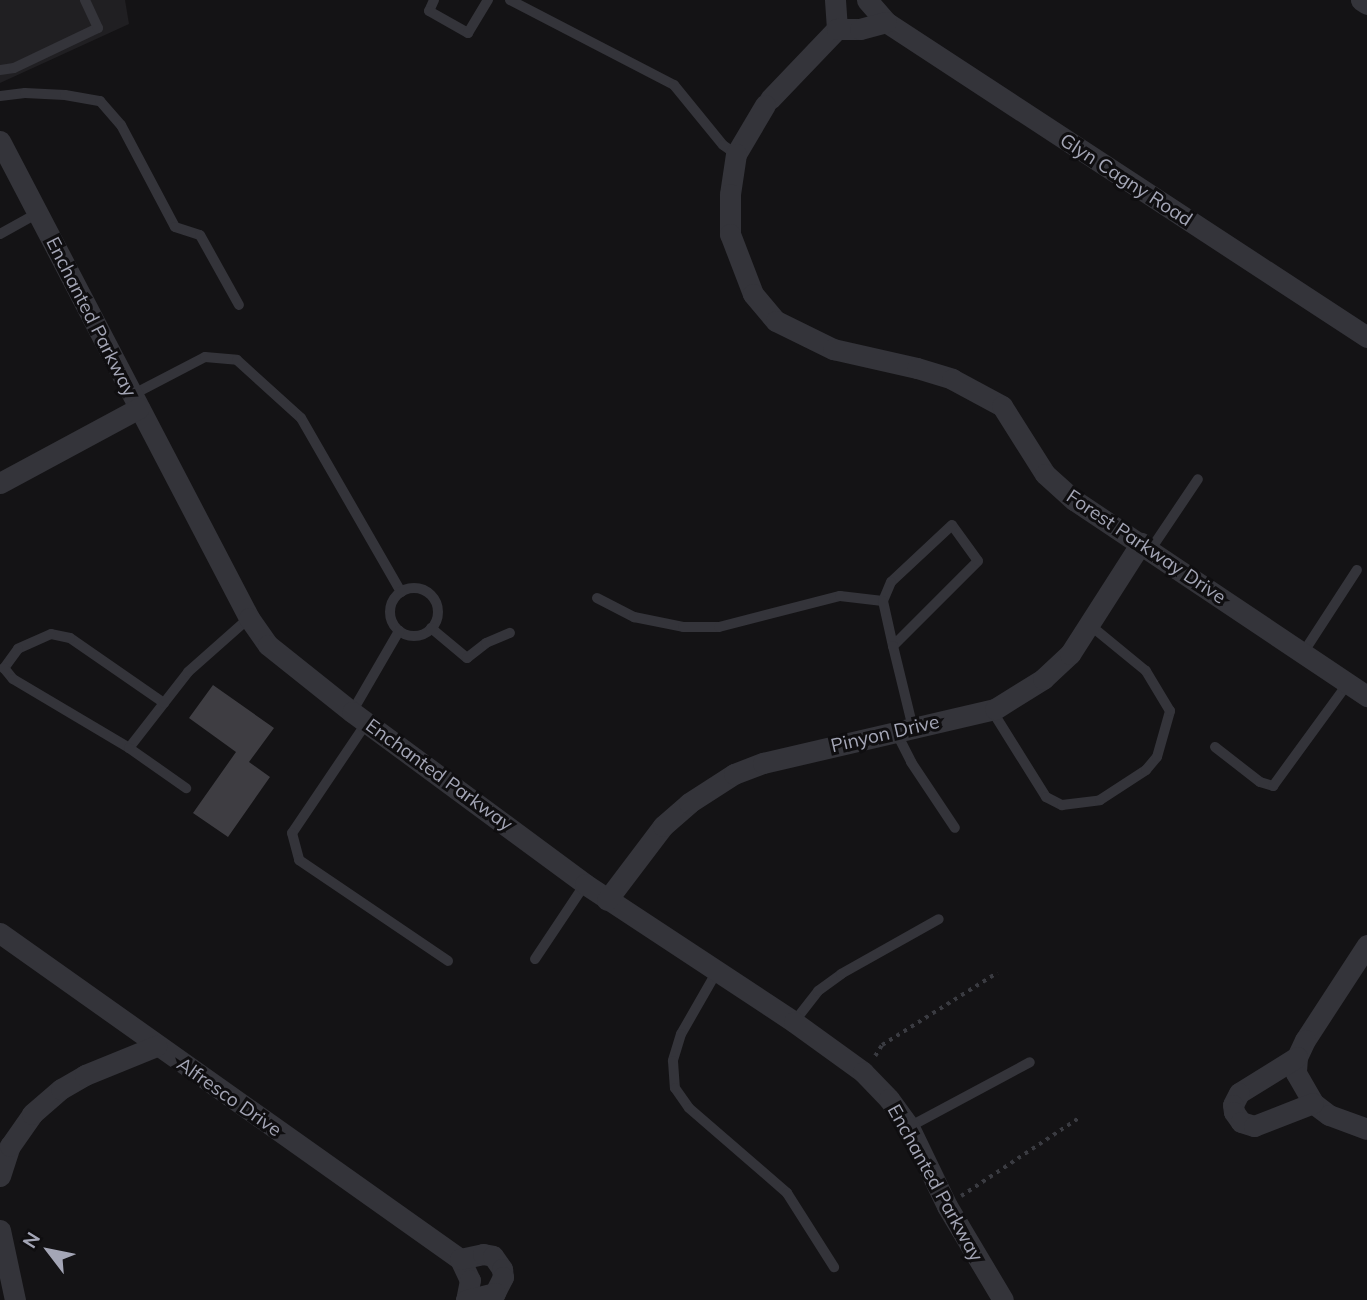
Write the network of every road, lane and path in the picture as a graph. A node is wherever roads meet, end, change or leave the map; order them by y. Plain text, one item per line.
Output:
1 (85, 0) edge
2 (435, 0) edge
3 (488, 0) edge
4 (510, 0) edge
5 (835, 0) edge
6 (867, 0) edge
7 (1361, 0) edge
8 (1367, 4) edge
9 (886, 22) junction
10 (837, 29) junction
11 (0, 70) edge
12 (0, 96) edge
13 (0, 141) edge
14 (736, 154) junction
15 (38, 213) junction
16 (0, 234) edge
17 (239, 305) dead end
18 (1367, 337) edge
19 (135, 402) junction
20 (1198, 479) dead end
21 (0, 483) edge
22 (1146, 546) junction
23 (1357, 570) dead end
24 (401, 592) junction
25 (597, 598) dead end
26 (883, 601) junction
27 (249, 618) junction
28 (1090, 625) junction
29 (431, 628) junction
30 (400, 631) junction
31 (510, 633) dead end
32 (893, 646) junction
33 (1303, 653) junction
34 (2, 667) edge
35 (1348, 683) junction
36 (1367, 696) edge
37 (164, 703) junction
38 (992, 709) junction
39 (359, 717) junction
40 (905, 730) junction
41 (1215, 747) dead end
42 (129, 748) junction
43 (186, 789) dead end
44 (955, 828) dead end
45 (585, 884) junction
46 (607, 900) junction
47 (939, 919) dead end
48 (0, 933) edge
49 (1367, 945) edge
50 (535, 959) dead end
51 (448, 961) dead end
52 (716, 973) junction
53 (997, 973) dead end
54 (794, 1022) junction
55 (156, 1046) junction
56 (1297, 1057) junction
57 (1030, 1062) dead end
58 (863, 1072) junction
59 (1313, 1103) junction
60 (1079, 1118) dead end
61 (909, 1128) junction
62 (1367, 1129) edge
63 (0, 1176) edge
64 (947, 1206) junction
65 (0, 1230) edge
66 (460, 1259) junction
67 (834, 1267) dead end
68 (467, 1293) edge
69 (15, 1300) edge
70 (1003, 1300) edge

1 - 11 lane
2 - 3 lane
4 - 14 lane
5 - 10 street
6 - 9 street, Glyn Cagny Road
7 - 8 street
9 - 10 street
9 - 18 street, Glyn Cagny Road
10 - 14 street, Forest Parkway Drive
12 - 17 lane
13 - 15 street, Enchanted Parkway
14 - 22 street, Forest Parkway Drive
15 - 16 lane
15 - 19 street, Enchanted Parkway
19 - 21 street
19 - 24 lane
19 - 27 street, Enchanted Parkway
20 - 22 lane
22 - 28 street, Pinyon Drive
22 - 33 street, Forest Parkway Drive
23 - 33 lane
24 - 29 lane
24 - 30 lane
25 - 26 lane
26 - 32 lane
26 - 32 lane
27 - 37 lane
27 - 39 street, Enchanted Parkway
28 - 38 street, Pinyon Drive
28 - 38 lane
29 - 30 lane
29 - 31 lane
30 - 39 lane
32 - 40 lane
33 - 35 street, Forest Parkway Drive
34 - 37 lane
34 - 42 lane
35 - 36 street, Forest Parkway Drive
35 - 41 lane
37 - 42 lane
38 - 40 street, Pinyon Drive
39 - 45 street, Enchanted Parkway
39 - 51 lane
40 - 44 lane
40 - 46 street, Pinyon Drive
42 - 43 lane
45 - 46 street, Enchanted Parkway
45 - 50 lane
46 - 52 street, Enchanted Parkway
47 - 54 lane
48 - 55 street, Alfresco Drive
49 - 56 street
52 - 54 street, Enchanted Parkway
52 - 67 lane
53 - 58 path
54 - 58 street, Enchanted Parkway
55 - 63 street
55 - 66 street, Alfresco Drive
56 - 59 street
56 - 59 street
57 - 61 lane
58 - 61 street, Enchanted Parkway
59 - 62 street
60 - 64 path
61 - 64 street, Enchanted Parkway
64 - 70 street, Enchanted Parkway
65 - 69 street
66 - 68 street, Alfresco Drive
66 - 68 street, Alfresco Drive

